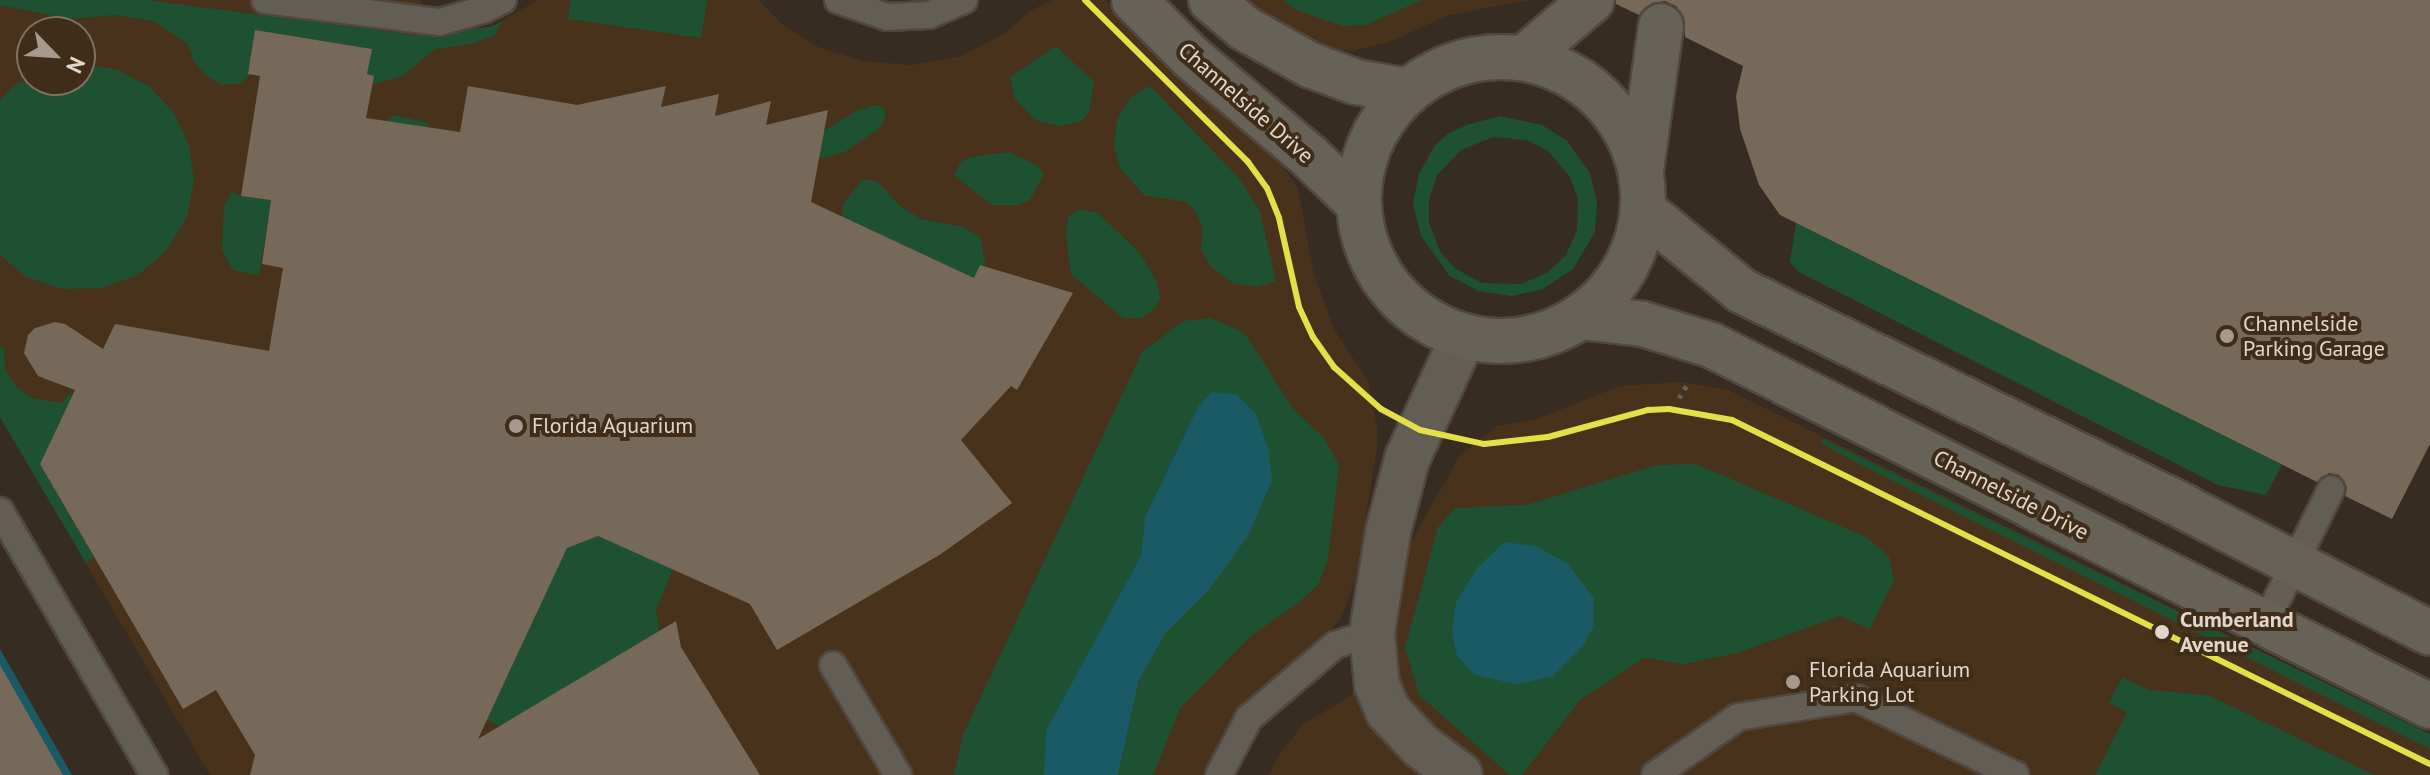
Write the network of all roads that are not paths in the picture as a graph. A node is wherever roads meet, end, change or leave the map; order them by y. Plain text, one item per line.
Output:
1 (265, 0) edge
2 (503, 0) edge
3 (838, 0) edge
4 (964, 0) edge
5 (1134, 0) edge
6 (1211, 0) edge
7 (1592, 0) edge
8 (1661, 26) dead end
9 (1524, 58) junction
10 (1408, 91) junction
11 (1642, 191) junction
12 (1359, 204) junction
13 (1580, 317) junction
14 (1463, 337) junction
15 (2331, 489) dead end
16 (0, 511) edge
17 (2294, 563) junction
18 (2265, 624) junction
19 (1372, 633) junction
20 (2430, 633) edge
21 (833, 665) dead end
22 (2430, 706) edge
23 (154, 775) edge
24 (898, 775) edge
25 (1219, 775) edge
26 (1460, 775) edge
27 (1655, 775) edge
28 (2015, 775) edge

1 - 2 lane
3 - 4 lane
5 - 12 main road, Channelside Drive
6 - 10 main road
7 - 9 main road
8 - 11 main road
9 - 10 main road
9 - 11 main road
10 - 12 main road
11 - 13 main road
11 - 17 main road
12 - 14 main road
13 - 14 main road
13 - 18 main road, Channelside Drive
14 - 19 street
15 - 17 lane
16 - 23 lane
17 - 18 lane
17 - 20 main road
18 - 22 main road, Channelside Drive
19 - 25 lane
19 - 26 street
21 - 24 lane
27 - 28 lane

